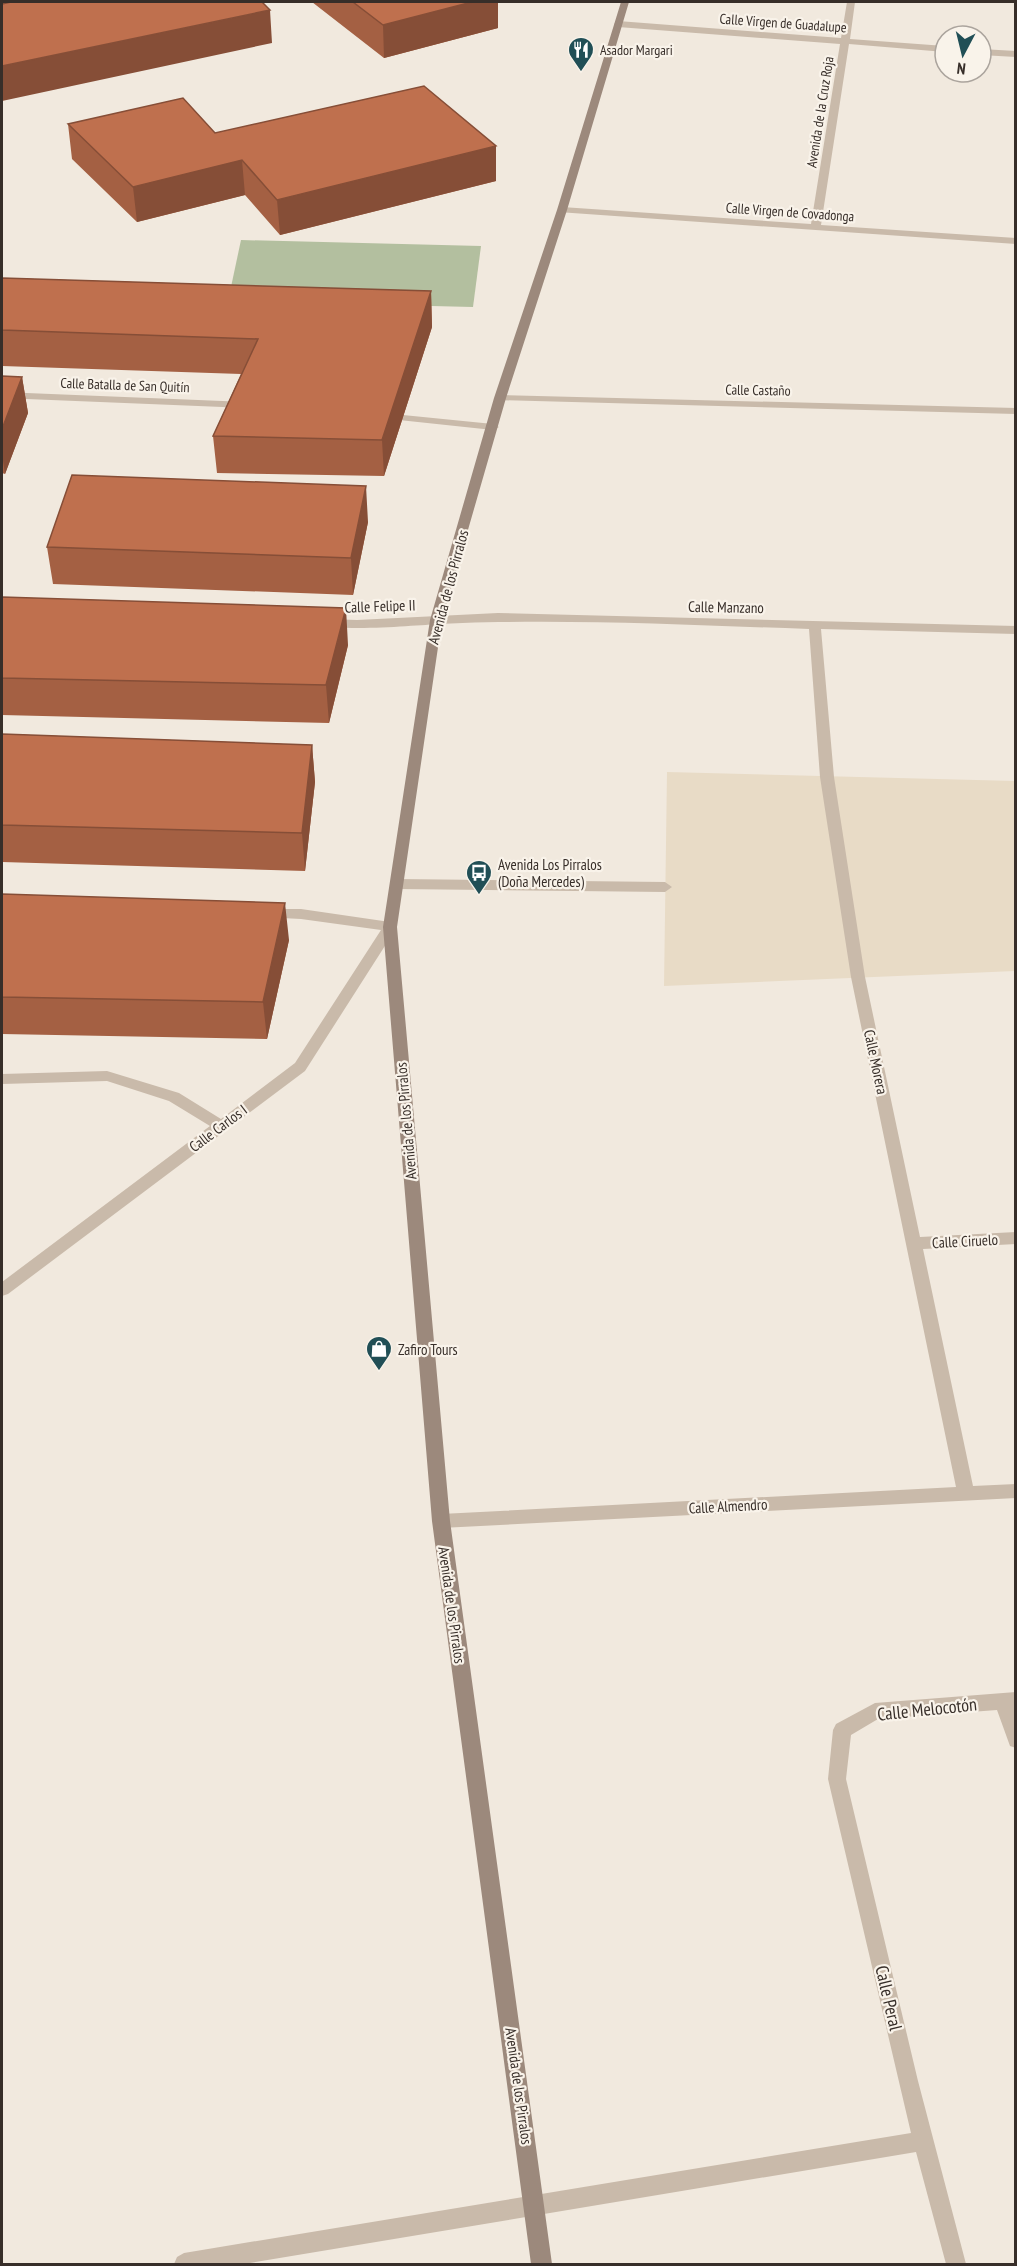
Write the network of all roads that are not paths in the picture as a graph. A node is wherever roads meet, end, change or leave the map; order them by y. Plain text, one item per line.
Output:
1 (625, 2) edge
2 (851, 2) edge
3 (618, 24) junction
4 (845, 42) junction
5 (933, 48) edge
6 (993, 53) edge
7 (1016, 54) edge
8 (562, 210) junction
9 (816, 227) junction
10 (1016, 241) edge
11 (2, 395) edge
12 (500, 398) junction
13 (247, 405) edge
14 (1016, 411) edge
15 (403, 418) edge
16 (492, 427) junction
17 (436, 620) junction
18 (310, 623) edge
19 (815, 625) junction
20 (1016, 630) edge
21 (396, 884) junction
22 (665, 887) dead end
23 (253, 913) edge
24 (390, 927) junction
25 (2, 1079) edge
26 (221, 1126) junction
27 (1016, 1238) edge
28 (914, 1243) junction
29 (2, 1290) edge
30 (1016, 1491) edge
31 (966, 1493) junction
32 (441, 1521) junction
33 (1009, 1701) edge
34 (842, 1730) joint
35 (1016, 1740) edge
36 (924, 2141) junction
37 (535, 2206) junction
38 (184, 2265) edge
39 (541, 2265) edge
40 (956, 2265) edge

1 - 3 street, Avenida de los Pirralos
2 - 4 street, Avenida de la Cruz Roja
3 - 4 street, Calle Virgen de Guadalupe
3 - 8 street, Avenida de los Pirralos
4 - 5 street, Calle Virgen de Guadalupe
4 - 9 street, Avenida de la Cruz Roja
6 - 7 street
8 - 9 street, Calle Virgen de Covadonga
8 - 12 street, Avenida de los Pirralos
9 - 10 street, Calle Virgen de Covadonga
11 - 13 street, Calle Batalla de San Quitín
12 - 14 street, Calle Castaño
12 - 16 street, Avenida de los Pirralos
15 - 16 street
16 - 17 street, Avenida de los Pirralos
17 - 18 street, Calle Felipe II
17 - 19 street, Calle Manzano
17 - 21 street, Avenida de los Pirralos
19 - 20 street, Calle Manzano
19 - 28 street, Calle Morera
21 - 22 street
21 - 24 street, Avenida de los Pirralos
23 - 24 street
24 - 26 street, Calle Carlos I
24 - 32 street, Avenida de los Pirralos
25 - 26 street
26 - 29 street, Calle Carlos I
27 - 28 street, Calle Ciruelo
28 - 31 street, Calle Morera
30 - 31 street, Calle Almendro
31 - 32 street, Calle Almendro
32 - 37 street, Avenida de los Pirralos
33 - 34 street, Calle Melocotón
33 - 35 street
34 - 36 street, Calle Peral
36 - 37 street
36 - 40 street, Calle Peral
37 - 38 street
37 - 39 street, Avenida de los Pirralos

